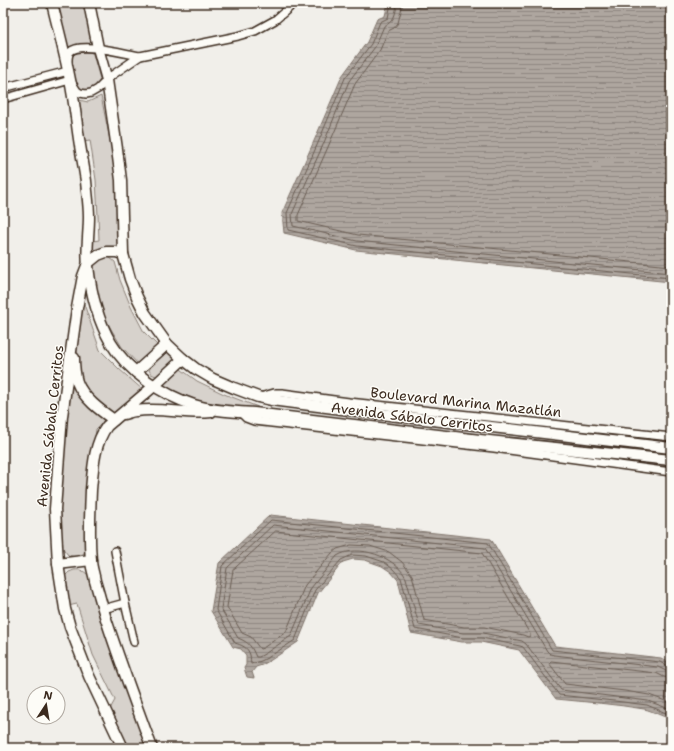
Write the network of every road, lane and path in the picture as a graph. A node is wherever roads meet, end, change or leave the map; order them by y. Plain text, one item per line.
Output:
1 (52, 3) edge
2 (90, 3) edge
3 (292, 3) edge
4 (98, 48) junction
5 (140, 56) junction
6 (69, 75) junction
7 (107, 80) junction
8 (3, 88) edge
9 (3, 99) edge
10 (123, 254) junction
11 (88, 263) junction
12 (73, 336) junction
13 (168, 344) junction
14 (183, 359) junction
15 (136, 372) junction
16 (154, 386) junction
17 (223, 410) junction
18 (117, 418) junction
19 (480, 421) junction
20 (671, 437) edge
21 (480, 443) junction
22 (671, 448) edge
23 (671, 460) edge
24 (671, 472) edge
25 (115, 551) dead end
26 (91, 560) junction
27 (58, 564) junction
28 (125, 603) junction
29 (103, 609) junction
30 (134, 642) dead end
31 (123, 748) edge
32 (152, 748) edge

1 - 6 main road, Avenida Sábalo Cerritos
2 - 4 main road, Avenida Sábalo Cerritos
3 - 5 street
4 - 5 street
4 - 6 street
4 - 7 main road, Avenida Sábalo Cerritos
5 - 7 street
6 - 7 street
6 - 8 street
6 - 9 street
6 - 11 main road, Avenida Sábalo Cerritos
7 - 10 main road, Avenida Sábalo Cerritos
10 - 11 main road
10 - 13 main road, Avenida Sábalo Cerritos
11 - 12 main road, Avenida Sábalo Cerritos
11 - 15 main road, Avenida Sábalo Cerritos
12 - 18 main road
12 - 27 main road, Avenida Sábalo Cerritos
13 - 14 main road, Avenida Sábalo Cerritos
13 - 15 main road
14 - 16 main road
14 - 19 main road, Avenida Sábalo Cerritos
15 - 16 main road, Avenida Sábalo Cerritos
16 - 17 main road, Avenida Sábalo Cerritos
16 - 18 main road
17 - 18 main road
17 - 21 main road, Avenida Sábalo Cerritos
18 - 26 main road
19 - 20 street, Boulevard Marina Mazatlán
19 - 22 main road, Avenida Sábalo Cerritos
21 - 23 main road, Avenida Sábalo Cerritos
21 - 24 street
25 - 28 street
26 - 27 main road
26 - 29 main road
27 - 31 main road, Avenida Sábalo Cerritos
28 - 29 street
28 - 30 street
29 - 32 main road

